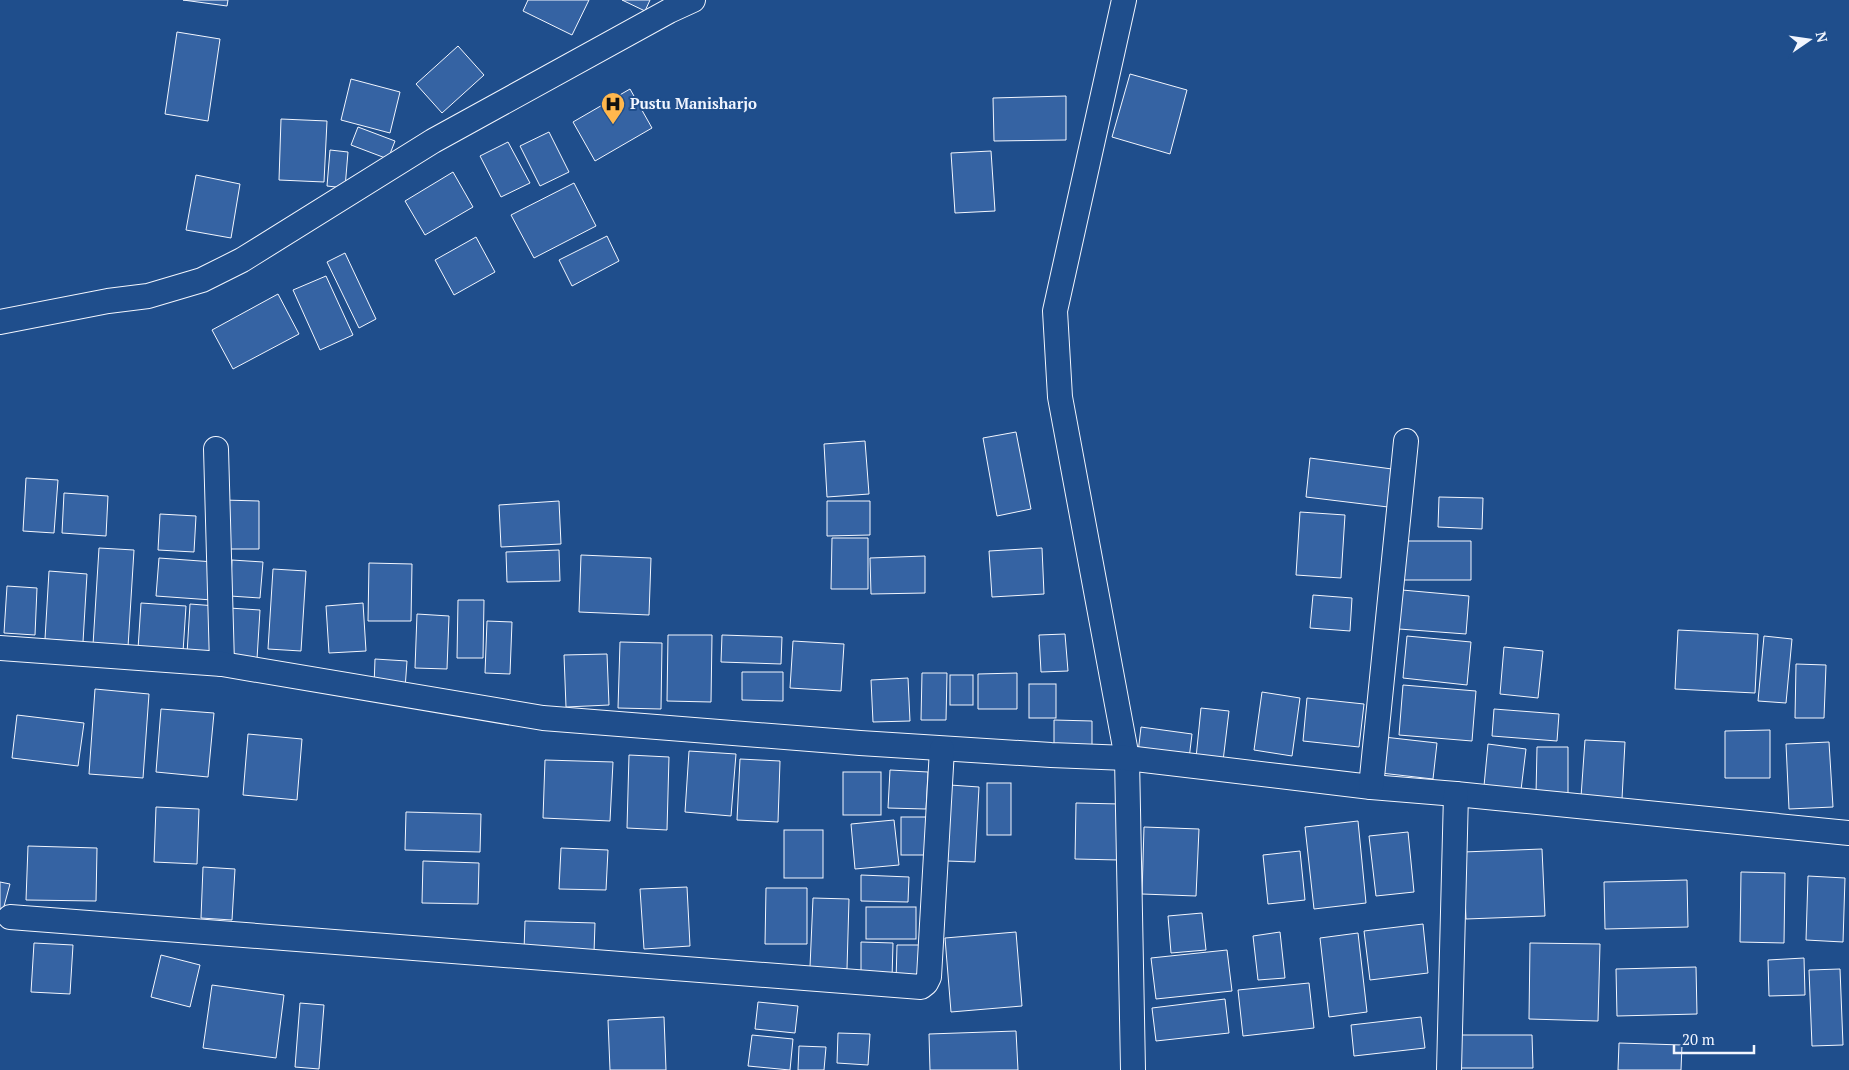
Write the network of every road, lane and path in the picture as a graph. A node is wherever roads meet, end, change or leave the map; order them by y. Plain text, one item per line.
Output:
1 (693, 0) edge
2 (1124, 0) edge
3 (0, 322) edge
4 (1406, 441) dead end
5 (216, 448) dead end
6 (0, 648) edge
7 (222, 664) junction
8 (942, 748) junction
9 (1127, 758) junction
10 (1371, 787) junction
11 (1456, 794) junction
12 (1849, 834) edge
13 (10, 917) dead end
14 (1134, 1070) edge
15 (1449, 1070) edge

1 - 3 street
2 - 9 street
4 - 10 street
5 - 7 street
6 - 7 street
7 - 8 street
8 - 9 street
8 - 13 street
9 - 10 street
9 - 14 street
10 - 11 street
11 - 12 street
11 - 15 street

